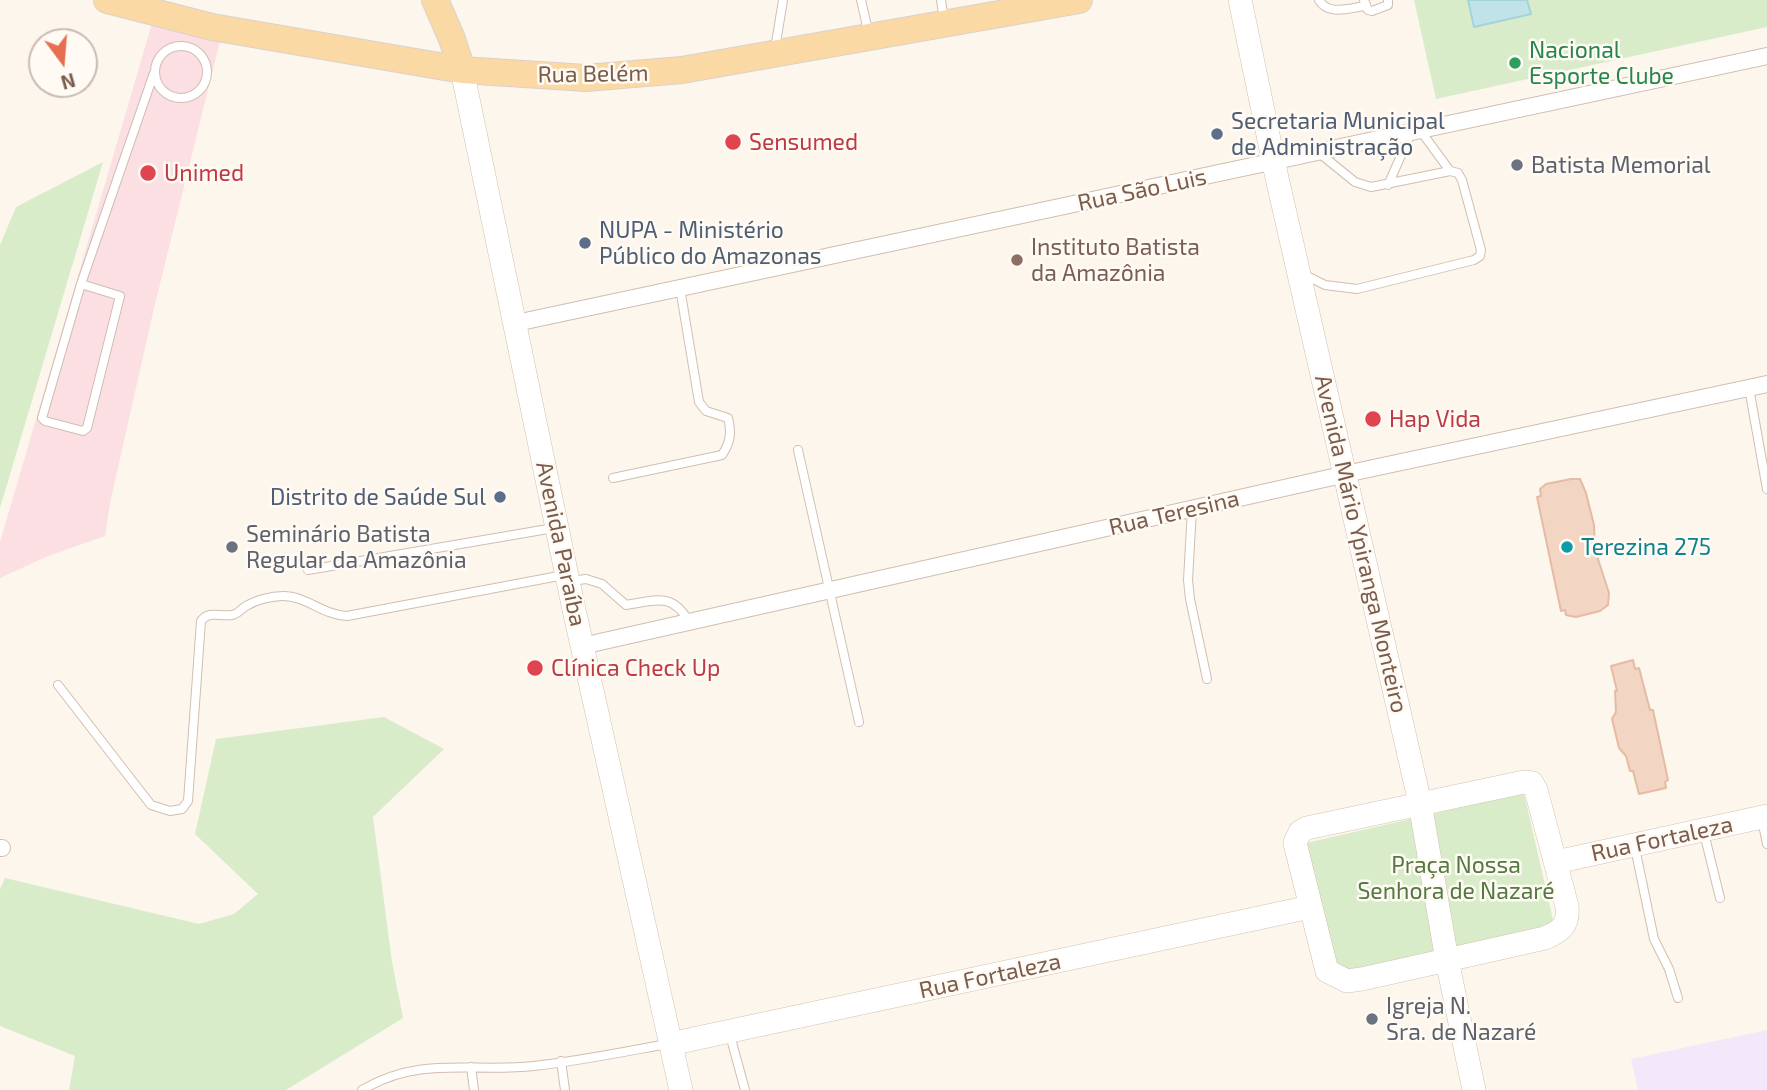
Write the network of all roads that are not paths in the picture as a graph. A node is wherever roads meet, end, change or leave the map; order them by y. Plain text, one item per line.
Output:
1 (107, 0) edge
2 (435, 0) edge
3 (783, 0) edge
4 (861, 0) edge
5 (1240, 0) edge
6 (1319, 0) edge
7 (1388, 0) edge
8 (1063, 1) edge
9 (1364, 3) edge
10 (943, 12) edge
11 (192, 36) junction
12 (869, 37) junction
13 (774, 54) junction
14 (1767, 56) edge
15 (462, 70) junction
16 (154, 73) junction
17 (1416, 131) junction
18 (1318, 152) junction
19 (1273, 162) junction
20 (1450, 171) junction
21 (1388, 185) junction
22 (1298, 271) junction
23 (81, 284) junction
24 (680, 288) junction
25 (516, 323) junction
26 (1767, 384) edge
27 (1749, 388) junction
28 (798, 450) dead end
29 (1345, 475) junction
30 (613, 478) dead end
31 (1767, 489) edge
32 (1192, 509) junction
33 (557, 528) junction
34 (308, 570) dead end
35 (568, 578) junction
36 (829, 591) junction
37 (690, 622) junction
38 (582, 646) junction
39 (1207, 679) dead end
40 (58, 685) dead end
41 (859, 722) dead end
42 (1420, 803) junction
43 (1764, 817) edge
44 (1703, 830) junction
45 (1767, 844) edge
46 (1634, 845) junction
47 (1556, 862) junction
48 (1720, 898) dead end
49 (1310, 907) junction
50 (1447, 960) junction
51 (1678, 998) dead end
52 (730, 1032) junction
53 (670, 1044) junction
54 (561, 1061) junction
55 (471, 1067) junction
56 (362, 1090) edge
57 (474, 1090) edge
58 (565, 1090) edge
59 (681, 1090) edge
60 (745, 1090) edge
61 (1474, 1090) edge

1 - 11 main road, Rua Belém
2 - 15 main road, Avenida Paraíba
3 - 13 lane
4 - 12 lane
5 - 19 main road, Avenida Mário Ypiranga Monteiro
6 - 9 lane
7 - 9 lane
8 - 10 main road, Rua Belém
10 - 12 main road, Rua Belém
11 - 15 main road, Rua Belém
11 - 16 lane
11 - 16 lane
12 - 13 main road, Rua Belém
13 - 15 main road, Rua Belém
14 - 17 street, Rua São Luis
15 - 25 main road, Avenida Paraíba
16 - 23 lane
17 - 18 street, Rua São Luis
17 - 20 lane
17 - 21 lane
18 - 19 street, Rua São Luis
18 - 21 lane
19 - 22 main road, Avenida Mário Ypiranga Monteiro
19 - 24 street, Rua São Luis
20 - 21 lane
20 - 22 lane
22 - 29 main road, Avenida Mário Ypiranga Monteiro
23 - 23 lane
24 - 25 street, Rua São Luis
24 - 30 lane
25 - 33 main road, Avenida Paraíba
26 - 27 street, Rua Teresina
27 - 29 street, Rua Teresina
27 - 31 lane
28 - 36 lane
29 - 32 street, Rua Teresina
29 - 42 main road, Avenida Mário Ypiranga Monteiro
32 - 36 street, Rua Teresina
32 - 39 lane
33 - 34 lane
33 - 35 main road, Avenida Paraíba
35 - 37 lane
35 - 38 main road, Avenida Paraíba
35 - 40 lane
36 - 37 street, Rua Teresina
36 - 41 lane
37 - 38 street, Rua Teresina
38 - 53 main road, Avenida Paraíba
42 - 47 main road
42 - 49 main road
42 - 50 main road, Avenida Mário Ypiranga Monteiro
43 - 44 main road, Rua Fortaleza
43 - 45 lane
44 - 46 main road, Rua Fortaleza
44 - 48 lane
46 - 47 main road, Rua Fortaleza
46 - 51 lane
47 - 50 main road
49 - 50 main road
49 - 52 main road, Rua Fortaleza
50 - 61 main road, Avenida Mário Ypiranga Monteiro
52 - 53 main road, Rua Fortaleza
52 - 60 lane
53 - 54 lane
53 - 59 main road, Avenida Paraíba
54 - 55 lane
54 - 58 lane
55 - 56 lane
55 - 57 lane

